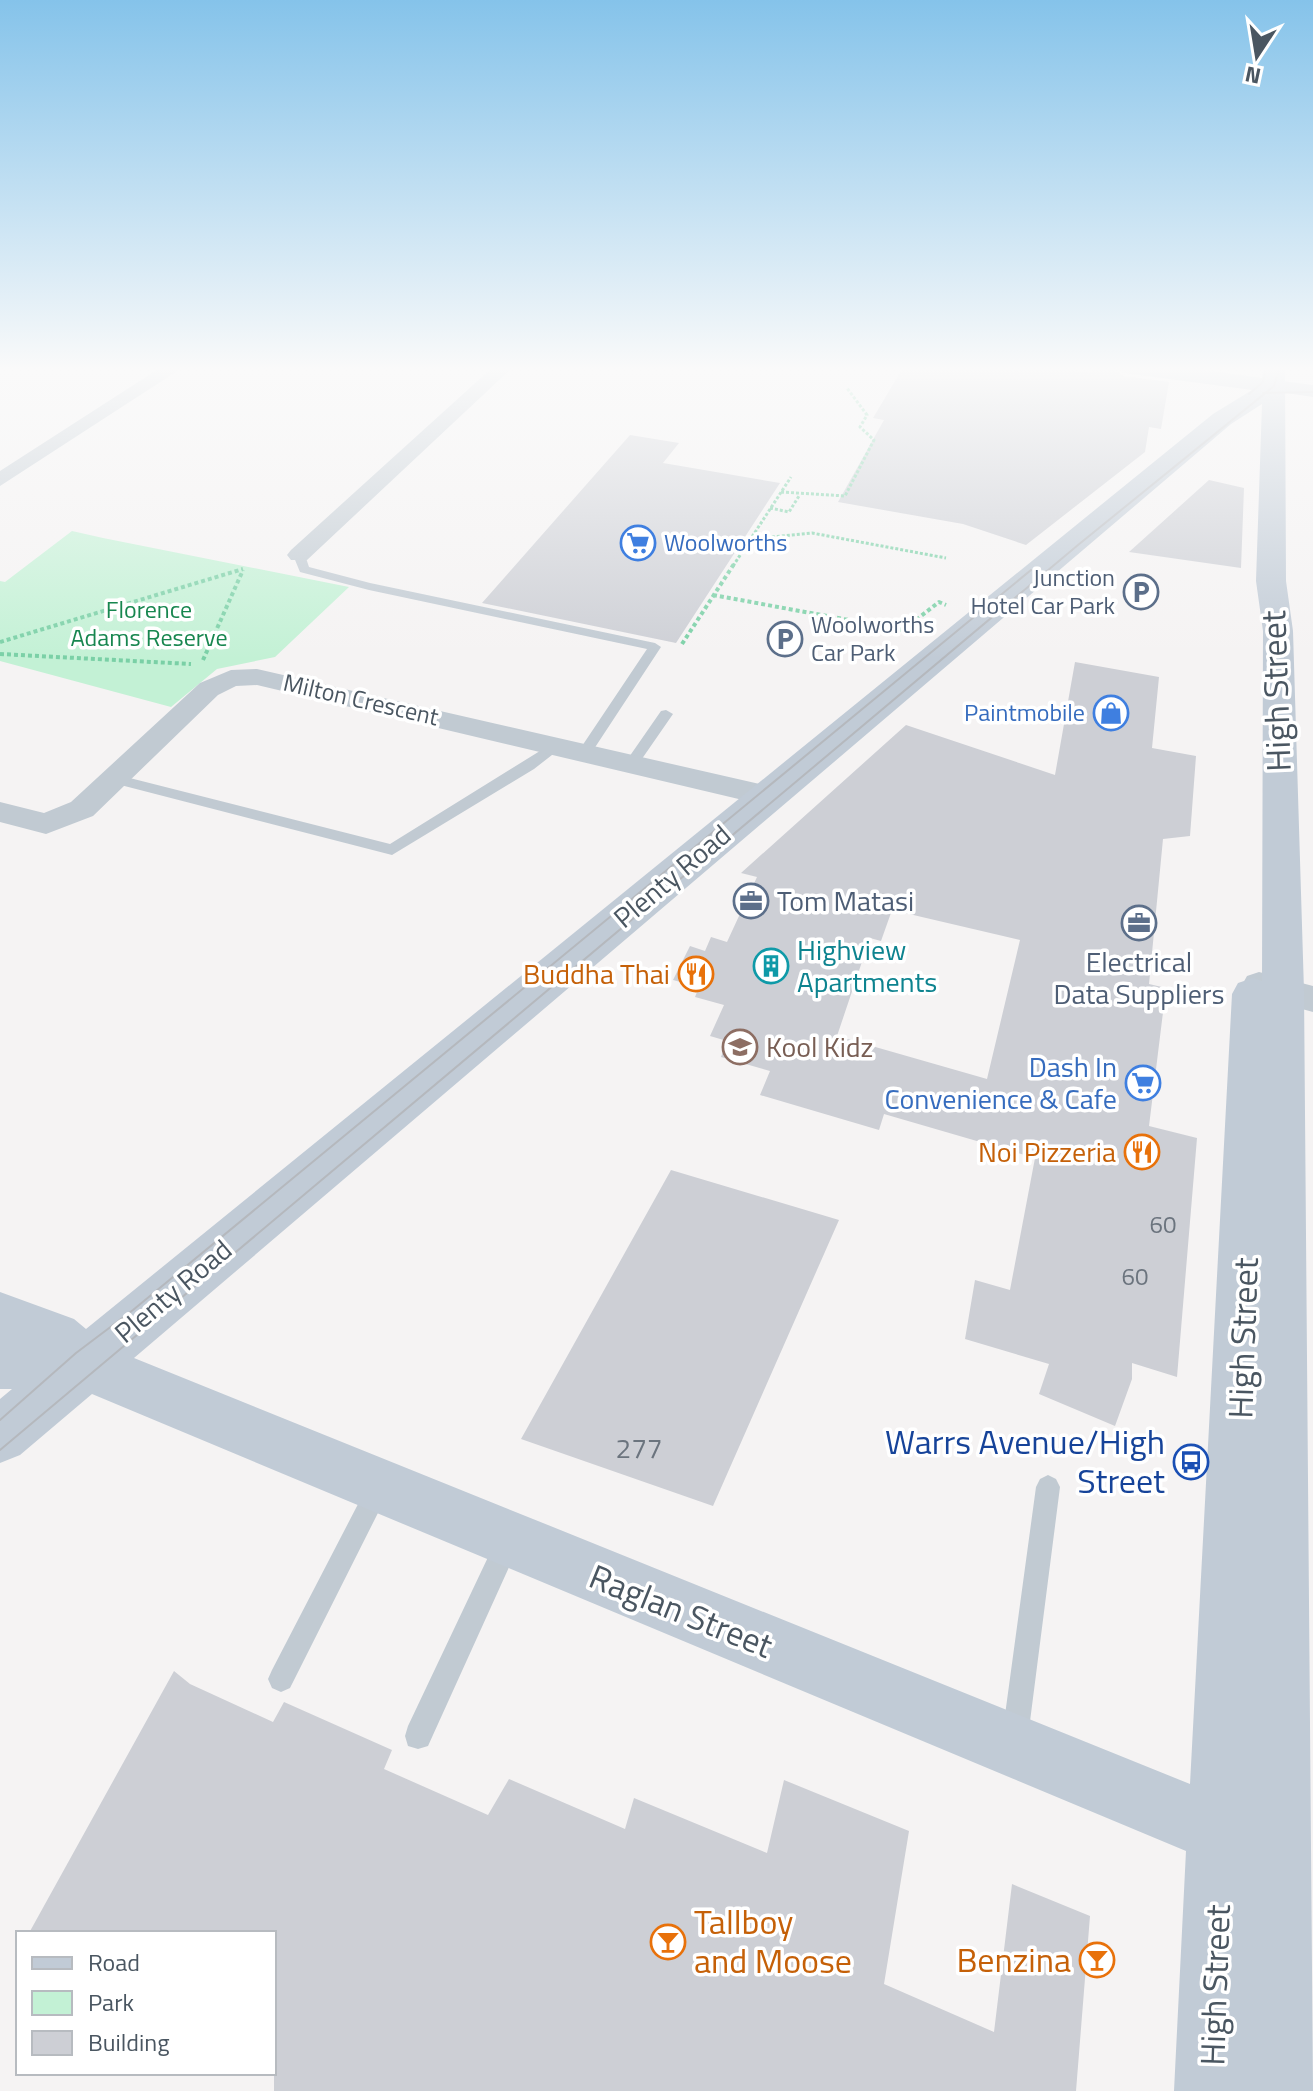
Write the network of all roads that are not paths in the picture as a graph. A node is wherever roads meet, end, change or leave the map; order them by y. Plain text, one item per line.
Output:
1 (25, 464) edge
2 (399, 464) edge
3 (1168, 464) edge
4 (1273, 464) edge
5 (0, 480) edge
6 (299, 555) joint
7 (666, 714) dead end
8 (556, 745) junction
9 (585, 752) junction
10 (632, 763) junction
11 (114, 779) junction
12 (768, 796) junction
13 (0, 812) edge
14 (1283, 991) edge
15 (1280, 1241) edge
16 (0, 1317) edge
17 (0, 1363) edge
18 (86, 1364) junction
19 (0, 1435) edge
20 (380, 1487) junction
21 (1048, 1487) dead end
22 (509, 1541) junction
23 (281, 1679) dead end
24 (418, 1736) dead end
25 (1013, 1748) junction
26 (1249, 1842) junction
27 (1271, 2052) edge
28 (1212, 2091) edge

1 - 5 street
2 - 6 street
3 - 12 main road, Plenty Road
4 - 14 main road, High Street
6 - 9 lane
7 - 10 lane
8 - 9 street, Milton Crescent
8 - 11 lane
8 - 11 street, Milton Crescent
9 - 10 street, Milton Crescent
10 - 12 street, Milton Crescent
11 - 13 street, Milton Crescent
12 - 18 main road, Plenty Road
14 - 15 main road, High Street
15 - 26 main road, High Street
16 - 18 main road, Raglan Street
17 - 18 main road, Raglan Street
18 - 19 main road, Plenty Road
18 - 20 main road, Raglan Street
20 - 22 main road, Raglan Street
20 - 23 lane
21 - 25 lane
22 - 24 lane
22 - 25 main road, Raglan Street
25 - 26 main road, Raglan Street
26 - 27 main road, High Street
27 - 28 main road, High Street

